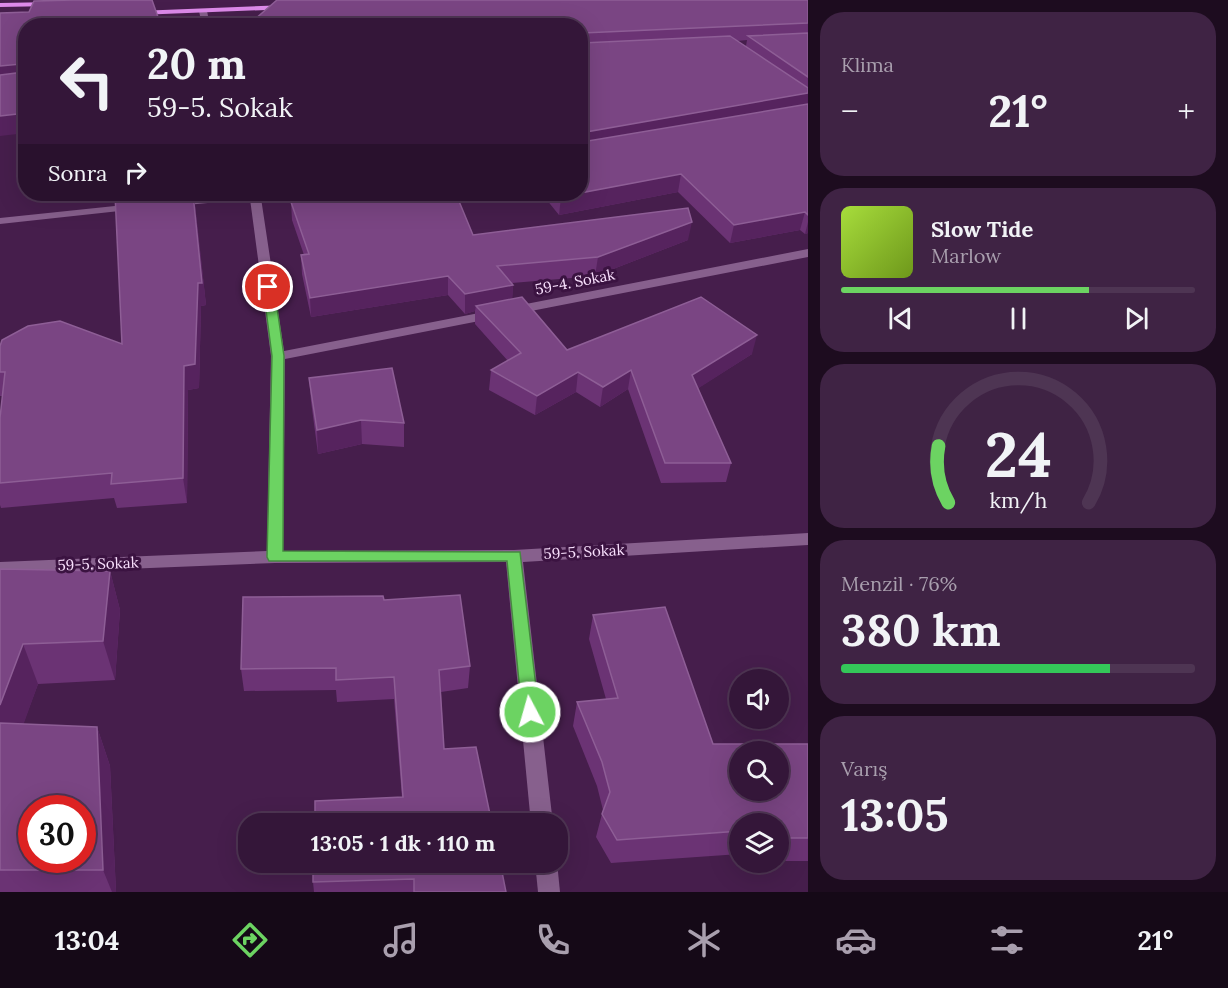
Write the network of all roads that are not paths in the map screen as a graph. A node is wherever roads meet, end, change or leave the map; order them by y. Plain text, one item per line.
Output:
1 (235, 0) edge
2 (180, 1) edge
3 (60, 4) edge
4 (0, 5) edge
5 (298, 7) edge
6 (203, 11) junction
7 (133, 13) edge
8 (205, 18) edge
9 (194, 201) edge
10 (260, 201) edge
11 (0, 221) edge
12 (808, 253) edge
13 (278, 356) junction
14 (807, 541) edge
15 (514, 556) junction
16 (275, 557) junction
17 (0, 568) edge
18 (541, 813) edge
19 (547, 873) edge
20 (549, 892) edge

1 - 2 main road
3 - 4 main road
5 - 6 main road
6 - 7 main road
6 - 8 street
9 - 11 street
10 - 13 street
12 - 13 street, 59-4. Sokak
13 - 16 street
14 - 15 street, 59-5. Sokak
15 - 16 street, 59-5. Sokak
15 - 18 street
16 - 17 street, 59-5. Sokak
19 - 20 street

